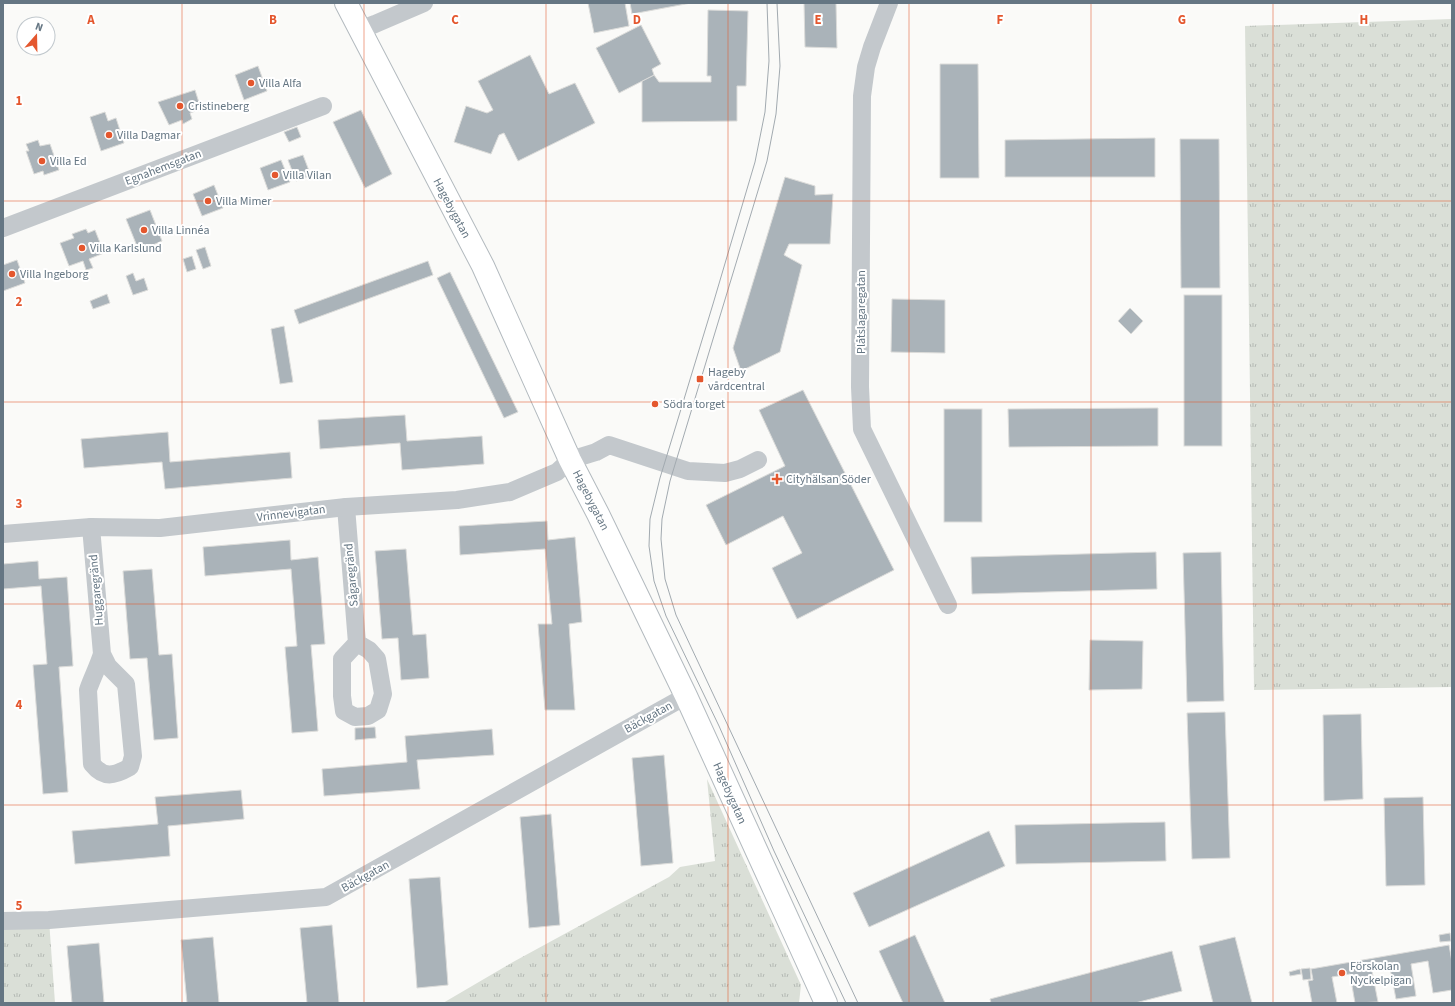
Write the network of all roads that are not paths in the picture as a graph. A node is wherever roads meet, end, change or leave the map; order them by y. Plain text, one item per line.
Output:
1 (346, 3) edge
2 (424, 3) edge
3 (889, 3) edge
4 (359, 30) junction
5 (323, 106) dead end
6 (3, 228) edge
7 (570, 460) junction
8 (758, 460) dead end
9 (346, 507) junction
10 (91, 527) junction
11 (3, 534) edge
12 (948, 605) dead end
13 (357, 643) dead end
14 (102, 654) junction
15 (686, 696) junction
16 (3, 921) edge
17 (826, 1003) edge

1 - 4 street, Hagebygatan
2 - 4 street
3 - 12 street, Plåtslagaregatan
4 - 7 street, Hagebygatan
5 - 6 street, Egnahemsgatan
7 - 8 street
7 - 9 street, Vrinnevigatan
7 - 15 street, Hagebygatan
9 - 10 street, Vrinnevigatan
9 - 13 street, Sågaregränd
10 - 11 street, Vrinnevigatan
10 - 14 street, Huggaregränd
14 - 14 street, Huggaregränd
15 - 16 street, Bäckgatan
15 - 17 street, Hagebygatan

